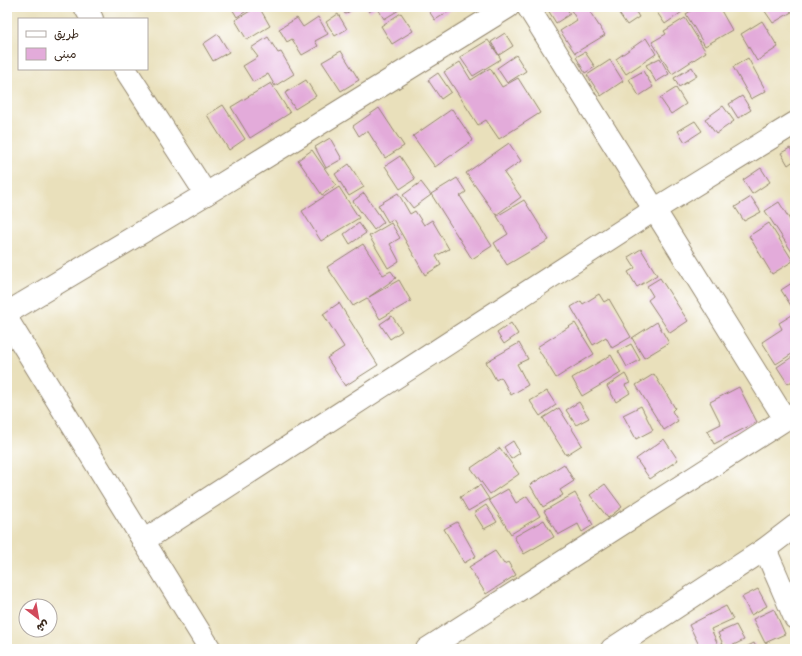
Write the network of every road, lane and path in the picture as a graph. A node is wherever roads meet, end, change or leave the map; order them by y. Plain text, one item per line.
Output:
1 (85, 7) edge
2 (508, 7) edge
3 (528, 7) edge
4 (91, 18) edge
5 (126, 70) edge
6 (795, 123) edge
7 (206, 194) junction
8 (654, 210) junction
9 (7, 313) edge
10 (7, 319) edge
11 (790, 416) edge
12 (795, 526) edge
13 (143, 540) junction
14 (765, 549) junction
15 (795, 618) edge
16 (210, 649) edge
17 (427, 649) edge
18 (612, 649) edge

1 - 4 street
2 - 7 street
3 - 8 street
5 - 7 street
6 - 8 street
7 - 9 street
8 - 11 street
8 - 13 street
10 - 13 street
11 - 17 street
12 - 14 street
13 - 16 street
14 - 15 street
14 - 18 street

